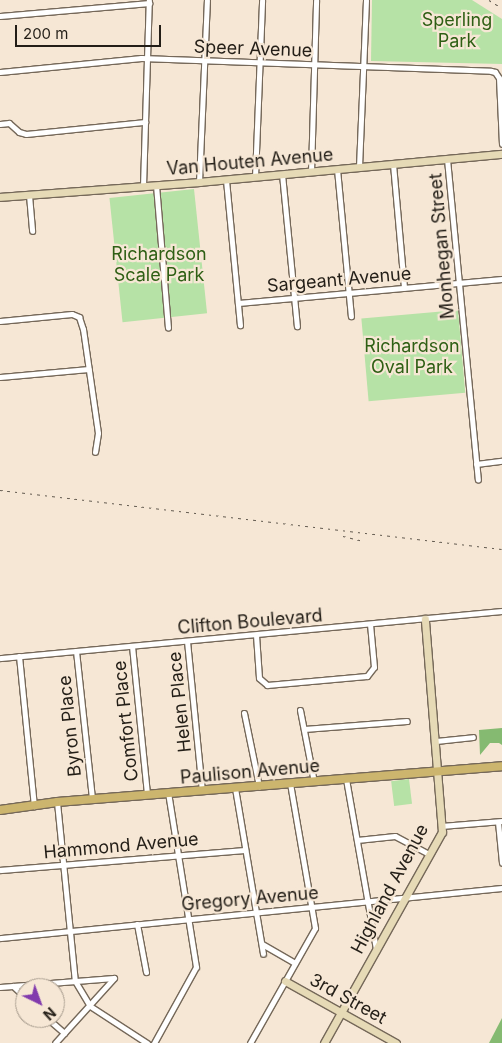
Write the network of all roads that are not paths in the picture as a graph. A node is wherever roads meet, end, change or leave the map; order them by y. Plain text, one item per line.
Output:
1 (207, 0) edge
2 (262, 0) edge
3 (316, 0) edge
4 (366, 0) edge
5 (149, 2) edge
6 (97, 3) edge
7 (0, 16) edge
8 (148, 59) junction
9 (205, 60) junction
10 (260, 63) junction
11 (314, 65) junction
12 (364, 66) junction
13 (0, 72) edge
14 (145, 122) junction
15 (0, 124) edge
16 (502, 144) edge
17 (502, 154) edge
18 (447, 159) junction
19 (392, 164) junction
20 (359, 167) junction
21 (337, 169) junction
22 (311, 172) junction
23 (282, 174) junction
24 (255, 177) junction
25 (226, 180) junction
26 (199, 182) junction
27 (156, 185) junction
28 (143, 186) junction
29 (29, 195) junction
30 (0, 197) edge
31 (32, 231) dead end
32 (502, 279) edge
33 (459, 283) junction
34 (404, 288) junction
35 (348, 293) junction
36 (294, 298) junction
37 (238, 303) junction
38 (351, 316) dead end
39 (0, 321) edge
40 (240, 325) dead end
41 (297, 326) dead end
42 (168, 327) dead end
43 (89, 369) junction
44 (0, 377) edge
45 (95, 452) dead end
46 (502, 461) edge
47 (476, 464) junction
48 (478, 480) dead end
49 (502, 611) edge
50 (424, 619) junction
51 (370, 624) junction
52 (256, 636) junction
53 (187, 641) junction
54 (132, 646) junction
55 (76, 651) junction
56 (19, 656) junction
57 (0, 658) edge
58 (300, 710) dead end
59 (244, 713) dead end
60 (407, 721) dead end
61 (304, 729) junction
62 (473, 737) dead end
63 (436, 741) junction
64 (502, 766) edge
65 (436, 771) junction
66 (346, 779) junction
67 (314, 782) junction
68 (290, 783) junction
69 (259, 786) junction
70 (235, 788) junction
71 (202, 790) junction
72 (168, 793) junction
73 (147, 794) junction
74 (92, 799) junction
75 (57, 802) junction
76 (34, 806) junction
77 (0, 810) edge
78 (500, 821) edge
79 (441, 826) junction
80 (357, 840) junction
81 (245, 850) junction
82 (429, 854) junction
83 (178, 856) junction
84 (502, 863) edge
85 (63, 865) junction
86 (0, 870) edge
87 (502, 888) edge
88 (405, 898) junction
89 (367, 901) junction
90 (311, 907) junction
91 (256, 912) junction
92 (189, 918) junction
93 (138, 924) junction
94 (70, 930) junction
95 (0, 938) edge
96 (262, 944) junction
97 (376, 950) junction
98 (263, 954) dead end
99 (295, 963) junction
100 (146, 972) dead end
101 (75, 981) junction
102 (285, 981) junction
103 (13, 986) joint
104 (0, 988) edge
105 (90, 1006) junction
106 (341, 1012) junction
107 (59, 1028) edge
108 (64, 1033) junction
109 (392, 1042) edge
110 (55, 1043) edge
111 (147, 1043) edge
112 (154, 1043) edge
113 (250, 1043) edge
114 (324, 1043) edge

1 - 9 street
2 - 10 street
3 - 11 street
4 - 12 street
5 - 6 street
5 - 8 street
6 - 7 street
8 - 9 street, Speer Avenue
8 - 13 street, Speer Avenue
8 - 14 street
9 - 10 street, Speer Avenue
9 - 26 street
10 - 11 street, Speer Avenue
10 - 24 street
11 - 12 street, Speer Avenue
11 - 22 street
12 - 16 street, Speer Avenue
12 - 20 street
14 - 15 street
14 - 28 street
17 - 18 street, Van Houten Avenue
18 - 19 street, Van Houten Avenue
18 - 33 street, Monhegan Street
19 - 20 street, Van Houten Avenue
19 - 34 street
20 - 21 street, Van Houten Avenue
21 - 22 street, Van Houten Avenue
21 - 35 street
22 - 23 street, Van Houten Avenue
23 - 24 street, Van Houten Avenue
23 - 36 street
24 - 25 street, Van Houten Avenue
25 - 26 street, Van Houten Avenue
25 - 37 street
26 - 27 street, Van Houten Avenue
27 - 28 street, Van Houten Avenue
27 - 42 street
28 - 29 street, Van Houten Avenue
29 - 30 street, Van Houten Avenue
29 - 31 street
32 - 33 street, Sargeant Avenue
33 - 34 street, Sargeant Avenue
33 - 47 street, Monhegan Street
34 - 35 street, Sargeant Avenue
35 - 36 street, Sargeant Avenue
35 - 38 street
36 - 37 street, Sargeant Avenue
36 - 41 street
37 - 40 street
39 - 43 street
43 - 44 street
43 - 45 street
46 - 47 street
47 - 48 street, Monhegan Street
49 - 50 street, Clifton Boulevard
50 - 51 street, Clifton Boulevard
50 - 63 street, Highland Avenue
51 - 52 street, Clifton Boulevard
51 - 52 street
52 - 53 street, Clifton Boulevard
53 - 54 street, Clifton Boulevard
53 - 71 street, Helen Place
54 - 55 street, Clifton Boulevard
54 - 73 street, Comfort Place
55 - 56 street, Clifton Boulevard
55 - 74 street, Byron Place
56 - 57 street, Clifton Boulevard
56 - 76 street
58 - 61 street
59 - 69 street
60 - 61 street
61 - 67 street
62 - 63 street
63 - 65 street, Highland Avenue
64 - 65 main road, Paulison Avenue
65 - 66 main road, Paulison Avenue
65 - 79 street, Highland Avenue
66 - 67 main road, Paulison Avenue
66 - 80 street
67 - 68 main road, Paulison Avenue
68 - 69 main road, Paulison Avenue
68 - 90 street
69 - 70 main road, Paulison Avenue
70 - 71 main road, Paulison Avenue
70 - 81 street
71 - 72 main road, Paulison Avenue
72 - 73 main road, Paulison Avenue
72 - 83 street
73 - 74 main road, Paulison Avenue
74 - 75 main road, Paulison Avenue
75 - 76 main road, Paulison Avenue
75 - 85 street
76 - 77 main road, Paulison Avenue
78 - 79 street
78 - 84 street
79 - 82 street, Highland Avenue
80 - 82 street
80 - 89 street
81 - 83 street, Hammond Avenue
81 - 91 street
82 - 88 street, Highland Avenue
83 - 85 street, Hammond Avenue
83 - 92 street
85 - 86 street, Hammond Avenue
85 - 94 street
87 - 88 street, Gregory Avenue
88 - 89 street, Gregory Avenue
88 - 97 street, Highland Avenue
89 - 90 street, Gregory Avenue
89 - 97 street
90 - 91 street, Gregory Avenue
90 - 99 street
91 - 92 street, Gregory Avenue
91 - 96 street
92 - 93 street, Gregory Avenue
92 - 112 street
93 - 94 street, Gregory Avenue
93 - 100 street
94 - 95 street, Gregory Avenue
94 - 101 street
96 - 98 street
96 - 99 street
97 - 106 street, Highland Avenue
99 - 102 street
101 - 103 street
101 - 105 street
101 - 105 street
102 - 106 street, 3rd Street
102 - 113 street
103 - 104 street
105 - 108 street
105 - 111 street
106 - 109 street, 3rd Street
106 - 114 street, Highland Avenue
107 - 108 street
108 - 110 street

